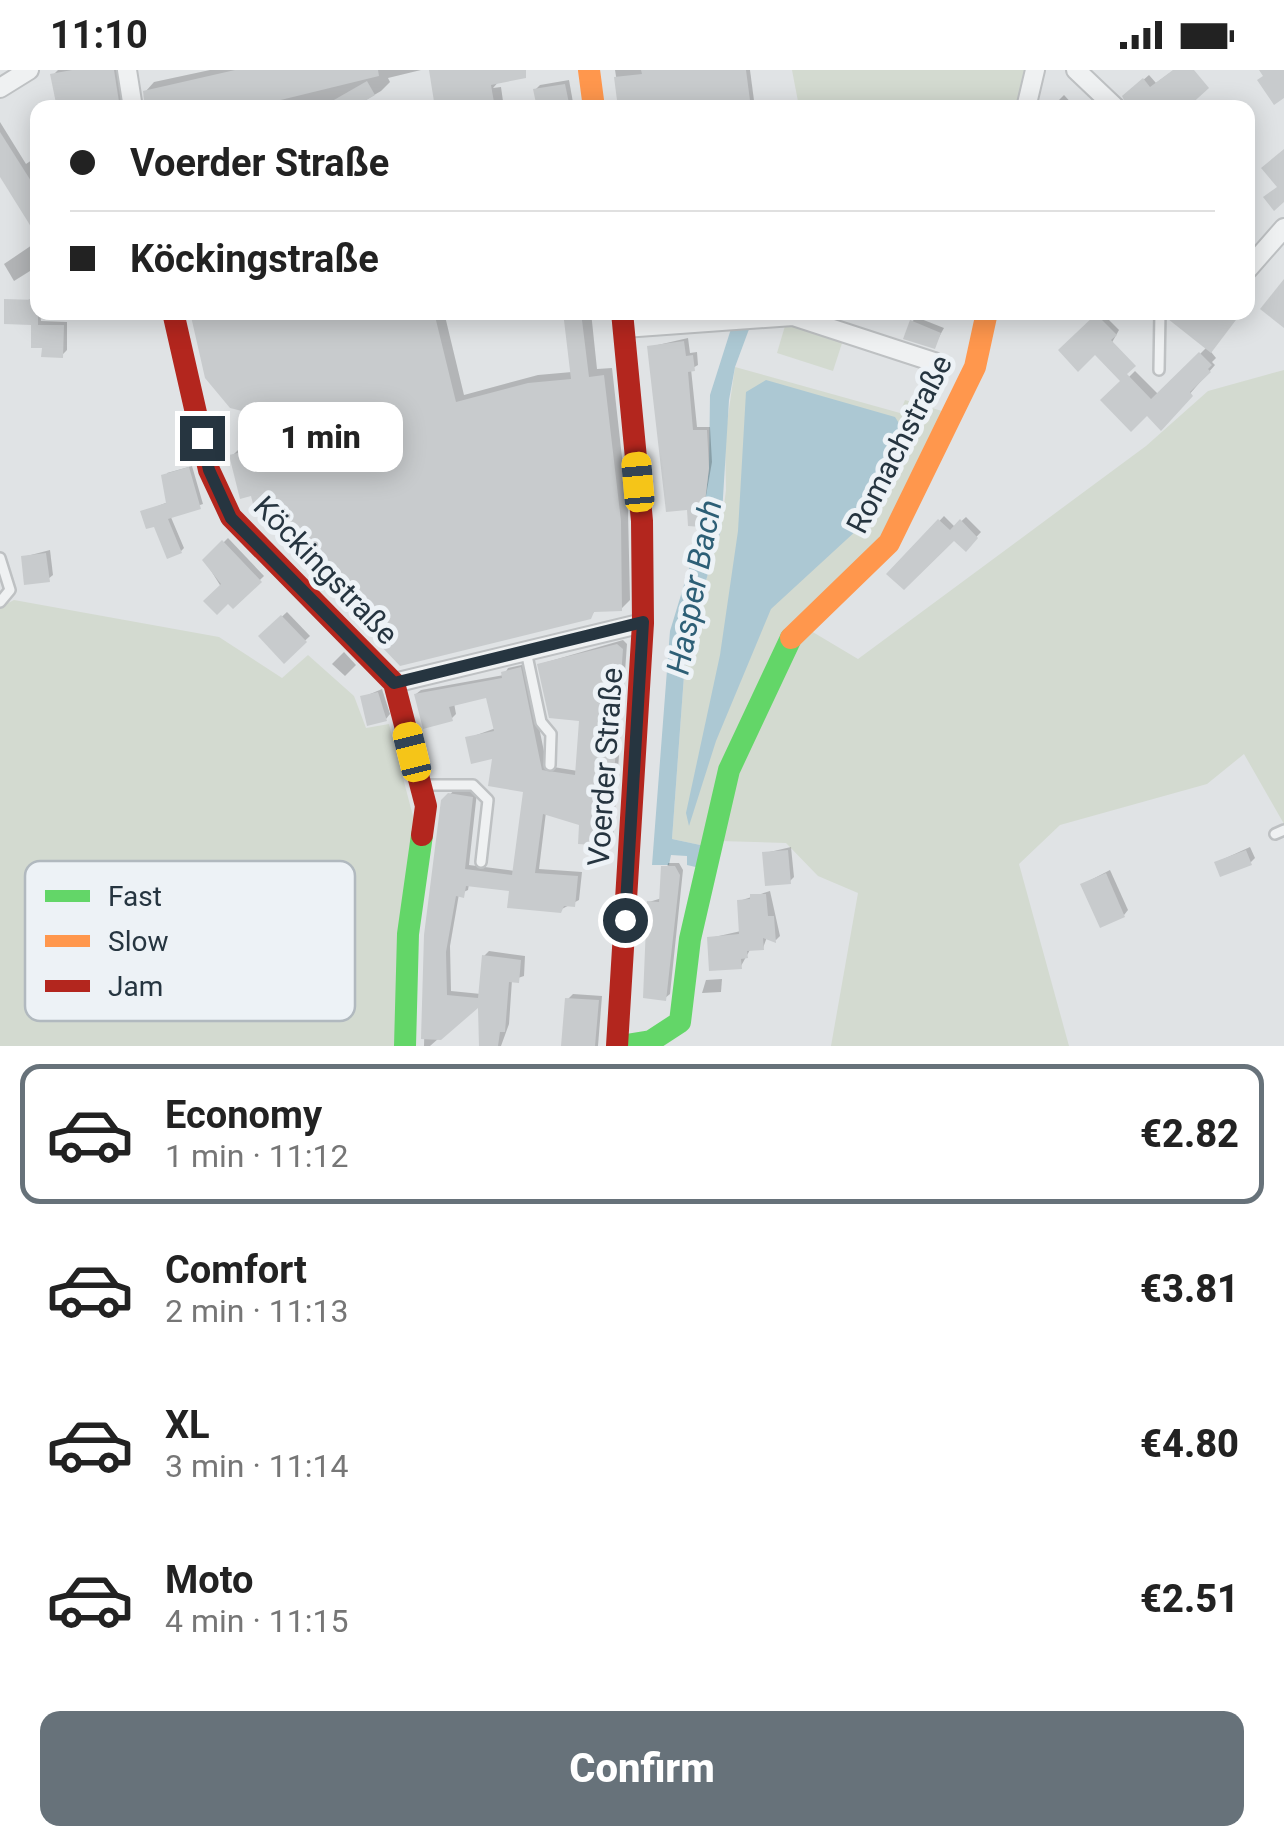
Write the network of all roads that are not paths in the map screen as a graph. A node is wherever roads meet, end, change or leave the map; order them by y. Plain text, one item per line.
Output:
1 (29, 70) edge
2 (127, 70) edge
3 (589, 70) edge
4 (1035, 70) edge
5 (1076, 70) edge
6 (0, 88) edge
7 (132, 100) edge
8 (593, 100) edge
9 (1028, 100) edge
10 (1108, 100) edge
11 (1284, 228) edge
12 (1255, 261) edge
13 (174, 320) edge
14 (623, 320) edge
15 (805, 320) edge
16 (984, 320) edge
17 (1160, 320) edge
18 (934, 362) dead end
19 (1159, 370) dead end
20 (0, 558) edge
21 (0, 602) edge
22 (643, 622) junction
23 (526, 651) junction
24 (394, 683) junction
25 (550, 764) dead end
26 (420, 786) junction
27 (481, 862) dead end
28 (405, 1046) edge
29 (618, 1046) edge

1 - 6 street
2 - 7 street
3 - 8 street
4 - 9 street
5 - 10 street
11 - 12 street
13 - 24 street, Köckingstraße
14 - 22 street, Voerder Straße
15 - 18 street, Romachstraße
16 - 29 street, Romachstraße
17 - 19 lane
20 - 21 lane
22 - 23 street
22 - 29 street, Voerder Straße
23 - 24 street
23 - 25 lane
24 - 26 street, Köckingstraße
26 - 27 lane
26 - 28 street, Köckingstraße

